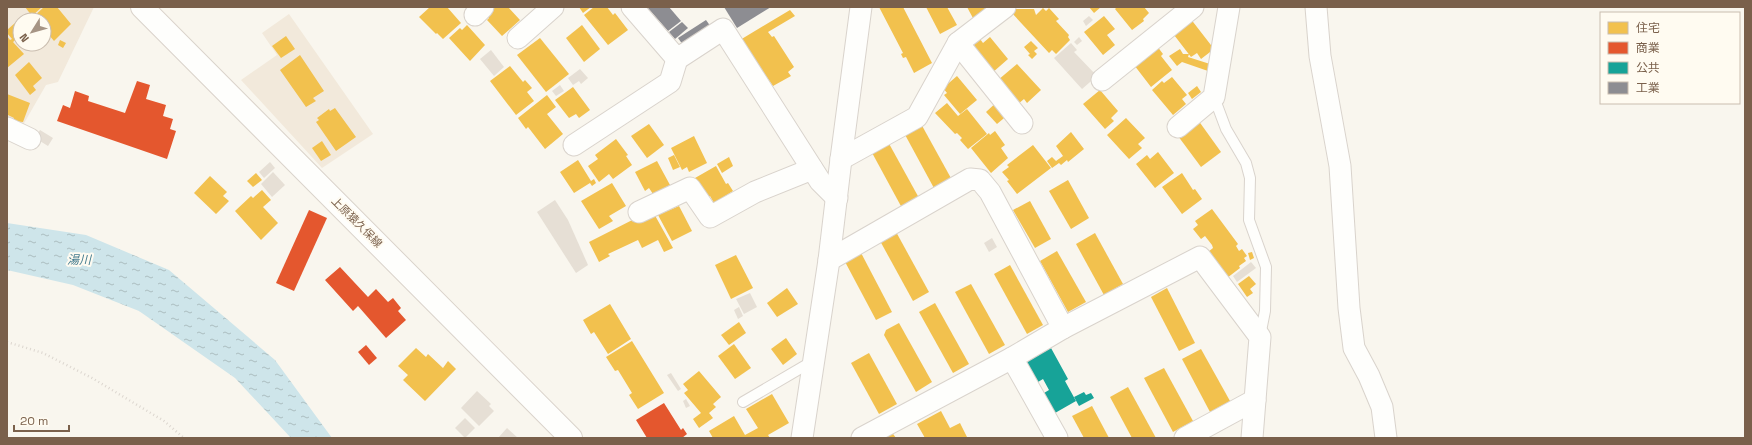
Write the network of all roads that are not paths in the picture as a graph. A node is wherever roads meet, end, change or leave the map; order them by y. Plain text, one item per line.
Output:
1 (142, 7) edge
2 (553, 7) edge
3 (632, 7) edge
4 (861, 7) edge
5 (1005, 7) edge
6 (1194, 7) edge
7 (1229, 7) edge
8 (1316, 7) edge
9 (518, 38) dead end
10 (958, 43) junction
11 (677, 59) junction
12 (1102, 80) dead end
13 (1214, 98) junction
14 (1022, 123) dead end
15 (7, 128) edge
16 (1178, 128) dead end
17 (30, 139) dead end
18 (574, 145) dead end
19 (841, 159) junction
20 (812, 168) junction
21 (837, 198) junction
22 (639, 212) dead end
23 (829, 260) junction
24 (1063, 328) junction
25 (1260, 337) junction
26 (1012, 358) junction
27 (813, 362) junction
28 (1255, 400) junction
29 (743, 402) dead end
30 (571, 438) edge
31 (802, 438) edge
32 (862, 438) edge
33 (1057, 438) edge
34 (1185, 438) edge
35 (1252, 438) edge
36 (1386, 438) edge

1 - 30 main road, 上原猿久保線
2 - 9 street
3 - 11 street
4 - 19 street
5 - 10 street
6 - 12 street
7 - 13 street
8 - 36 street
10 - 14 street
10 - 19 street
11 - 18 street
11 - 20 street
13 - 16 street
13 - 25 lane
15 - 17 street
19 - 21 street
20 - 21 street
20 - 22 street
21 - 23 street
23 - 24 street
23 - 27 street
24 - 25 street
24 - 26 street
25 - 28 street
26 - 32 street
26 - 33 street
27 - 29 lane
27 - 31 street
28 - 34 street
28 - 35 street

